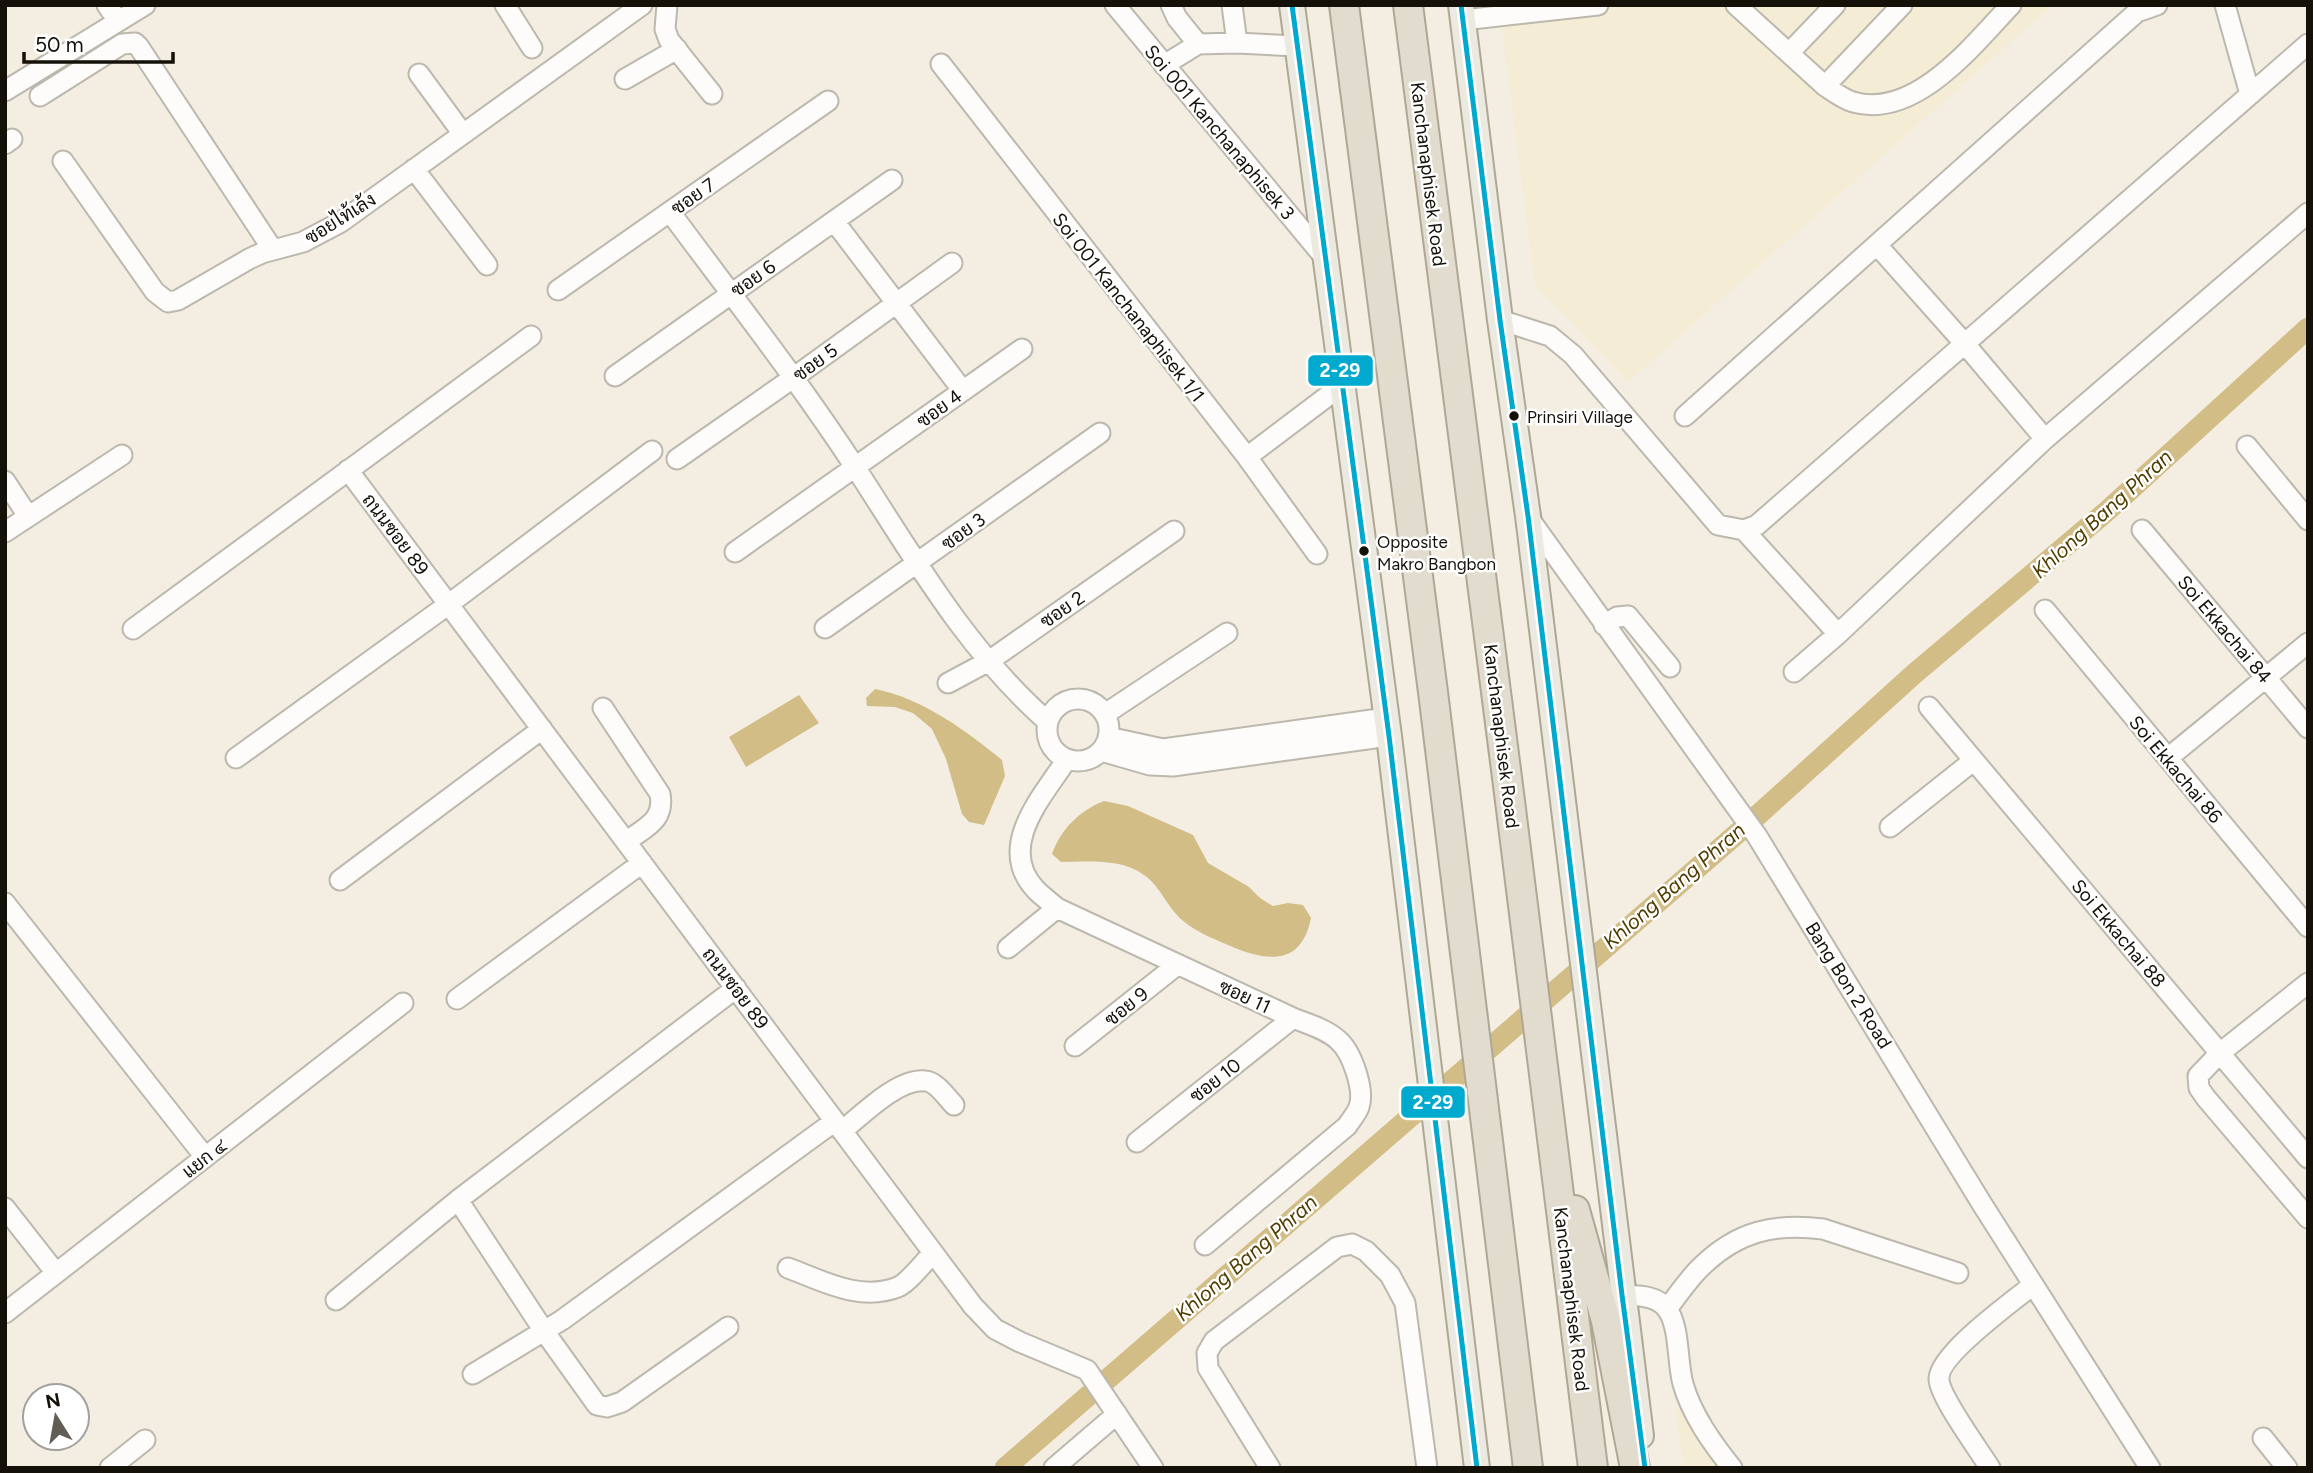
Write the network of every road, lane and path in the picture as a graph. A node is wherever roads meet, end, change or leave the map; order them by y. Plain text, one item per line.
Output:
1 (145, 5) edge
2 (505, 5) edge
3 (642, 5) edge
4 (667, 5) edge
5 (1115, 5) edge
6 (1171, 5) edge
7 (1232, 5) edge
8 (1292, 5) edge
9 (1344, 5) edge
10 (1408, 5) edge
11 (1598, 5) edge
12 (1835, 5) edge
13 (1902, 5) edge
14 (2011, 5) edge
15 (2157, 5) edge
16 (2225, 5) edge
17 (1749, 9) edge
18 (1462, 12) edge
19 (113, 13) edge
20 (1237, 43) junction
21 (1198, 44) junction
22 (2308, 44) edge
23 (1297, 47) junction
24 (532, 48) dead end
25 (677, 49) junction
26 (1789, 54) junction
27 (941, 64) dead end
28 (1164, 65) junction
29 (419, 74) dead end
30 (625, 79) dead end
31 (1825, 86) junction
32 (5, 90) edge
33 (712, 94) dead end
34 (2250, 94) junction
35 (40, 96) dead end
36 (828, 101) dead end
37 (463, 134) junction
38 (63, 161) dead end
39 (414, 169) junction
40 (892, 180) dead end
41 (670, 212) junction
42 (2308, 213) edge
43 (834, 221) junction
44 (1877, 245) junction
45 (273, 250) junction
46 (1325, 258) junction
47 (952, 263) dead end
48 (486, 265) dead end
49 (558, 290) dead end
50 (731, 294) junction
51 (895, 303) junction
52 (1500, 320) junction
53 (531, 336) dead end
54 (1965, 344) junction
55 (1021, 349) dead end
56 (615, 376) dead end
57 (793, 378) junction
58 (1341, 386) junction
59 (963, 391) junction
60 (1685, 416) dead end
61 (1100, 433) dead end
62 (2045, 439) junction
63 (2247, 446) dead end
64 (652, 451) dead end
65 (122, 455) dead end
66 (1247, 457) junction
67 (677, 459) dead end
68 (856, 468) junction
69 (348, 470) junction
70 (5, 481) edge
71 (28, 516) junction
72 (1528, 516) junction
73 (2308, 520) edge
74 (1744, 530) junction
75 (2142, 530) dead end
76 (1174, 531) dead end
77 (5, 532) edge
78 (735, 552) dead end
79 (1317, 554) dead end
80 (916, 565) junction
81 (449, 604) junction
82 (2045, 610) dead end
83 (1604, 625) junction
84 (825, 628) dead end
85 (133, 629) dead end
86 (1227, 633) dead end
87 (1838, 634) junction
88 (2308, 643) edge
89 (989, 660) junction
90 (1670, 667) dead end
91 (1794, 672) dead end
92 (2265, 678) junction
93 (948, 684) dead end
94 (1929, 707) dead end
95 (603, 708) dead end
96 (1105, 714) junction
97 (1048, 722) junction
98 (1388, 727) junction
99 (542, 729) junction
100 (2308, 729) edge
101 (1104, 744) junction
102 (236, 758) dead end
103 (2168, 758) junction
104 (1067, 759) junction
105 (1973, 761) junction
106 (1890, 827) dead end
107 (626, 842) junction
108 (642, 863) junction
109 (340, 880) dead end
110 (5, 903) edge
111 (1056, 908) junction
112 (2308, 927) edge
113 (1008, 948) dead end
114 (1177, 965) junction
115 (2308, 984) edge
116 (736, 988) junction
117 (457, 999) dead end
118 (403, 1003) dead end
119 (1293, 1018) junction
120 (1075, 1046) dead end
121 (2220, 1053) junction
122 (954, 1105) dead end
123 (1549, 1113) junction
124 (838, 1126) junction
125 (1137, 1142) dead end
126 (205, 1157) junction
127 (2308, 1158) edge
128 (458, 1200) junction
129 (5, 1208) edge
130 (2308, 1218) edge
131 (1205, 1245) dead end
132 (933, 1253) junction
133 (788, 1268) dead end
134 (56, 1273) junction
135 (1958, 1273) dead end
136 (2033, 1285) junction
137 (1622, 1295) junction
138 (336, 1300) dead end
139 (1667, 1309) junction
140 (5, 1313) edge
141 (728, 1328) dead end
142 (544, 1331) junction
143 (473, 1374) dead end
144 (1116, 1411) junction
145 (2263, 1438) dead end
146 (145, 1440) dead end
147 (2149, 1467) edge
148 (110, 1468) edge
149 (1054, 1468) edge
150 (1153, 1468) edge
151 (1270, 1468) edge
152 (1427, 1468) edge
153 (1477, 1468) edge
154 (1528, 1468) edge
155 (1593, 1468) edge
156 (1635, 1468) edge
157 (1645, 1468) edge
158 (1732, 1468) edge
159 (1990, 1468) edge
160 (2287, 1468) edge

1 - 19 street
2 - 24 street
3 - 37 street, ซอยไท้เล้ง
4 - 25 street
5 - 28 street, Soi 001 Kanchanaphisek 3
6 - 21 street
7 - 20 street
8 - 23 main road
9 - 154 highway
10 - 123 highway, Kanchanaphisek Road
11 - 18 street
12 - 26 street
13 - 31 street
14 - 31 street
15 - 44 street
16 - 34 street
17 - 26 street
18 - 52 main road
19 - 32 street
20 - 21 street
20 - 23 street
21 - 28 street
22 - 34 street
23 - 46 main road
25 - 30 street
25 - 33 street
26 - 31 street
27 - 66 street, Soi 001 Kanchanaphisek 1/1
28 - 46 street, Soi 001 Kanchanaphisek 3
29 - 37 street
34 - 54 street
35 - 45 street
36 - 41 street, ซอย 7
37 - 39 street, ซอยไท้เล้ง
38 - 45 street, ซอยไท้เล้ง
39 - 45 street, ซอยไท้เล้ง
39 - 48 street
40 - 43 street, ซอย 6
41 - 49 street, ซอย 7
41 - 50 street
42 - 62 street
43 - 50 street, ซอย 6
43 - 51 street
44 - 54 street
44 - 60 street
46 - 58 main road
47 - 51 street, ซอย 5
50 - 56 street, ซอย 6
50 - 57 street
51 - 57 street, ซอย 5
51 - 59 street
52 - 72 main road
52 - 74 street
53 - 69 street
54 - 62 street
54 - 74 street
55 - 59 street, ซอย 4
57 - 67 street, ซอย 5
57 - 68 street
58 - 66 street
58 - 98 main road
59 - 68 street, ซอย 4
61 - 80 street, ซอย 3
62 - 87 street
63 - 73 street
64 - 81 street
65 - 71 street
66 - 79 street, Soi 001 Kanchanaphisek 1/1
68 - 78 street, ซอย 4
68 - 80 street
69 - 81 street, ถนนซอย 89
69 - 85 street
70 - 71 street
71 - 77 street
72 - 83 street, Bang Bon 2 Road
72 - 137 main road
74 - 87 street
75 - 92 street, Soi Ekkachai 84
76 - 89 street, ซอย 2
80 - 84 street, ซอย 3
80 - 89 street
81 - 99 street, ถนนซอย 89
81 - 102 street
82 - 103 street, Soi Ekkachai 86
83 - 90 street
83 - 136 street, Bang Bon 2 Road
86 - 96 street
87 - 91 street
88 - 92 street
89 - 93 street, ซอย 2
89 - 97 street
92 - 100 street, Soi Ekkachai 84
92 - 103 street
94 - 105 street, Soi Ekkachai 88
95 - 107 street
96 - 97 street
96 - 101 street
97 - 104 street
98 - 101 street
98 - 153 main road
99 - 107 street, ถนนซอย 89
99 - 109 street
101 - 104 street
103 - 112 street, Soi Ekkachai 86
104 - 111 street, ซอย 11
105 - 106 street
105 - 121 street, Soi Ekkachai 88
107 - 108 street, ถนนซอย 89
108 - 116 street, ถนนซอย 89
108 - 117 street
110 - 126 street
111 - 113 street
111 - 114 street, ซอย 11
114 - 119 street, ซอย 11
114 - 120 street, ซอย 9
115 - 121 street
116 - 124 street, ถนนซอย 89
116 - 128 street
118 - 126 street, แยก ๔
119 - 125 street, ซอย 10
119 - 131 street, ซอย 11
121 - 127 street, Soi Ekkachai 88
121 - 130 street
122 - 124 street
123 - 155 highway, Kanchanaphisek Road
123 - 156 highway
124 - 132 street, ถนนซอย 89
124 - 142 street
126 - 134 street, แยก ๔
128 - 138 street
128 - 142 street
129 - 134 street
132 - 133 street
132 - 144 street, ถนนซอย 89
134 - 140 street, แยก ๔
135 - 139 street
136 - 147 street, Bang Bon 2 Road
136 - 159 street
137 - 139 street
137 - 157 main road
139 - 158 street
141 - 142 street
142 - 143 street
144 - 149 street
144 - 150 street, ถนนซอย 89
145 - 160 street
146 - 148 street
151 - 152 street

